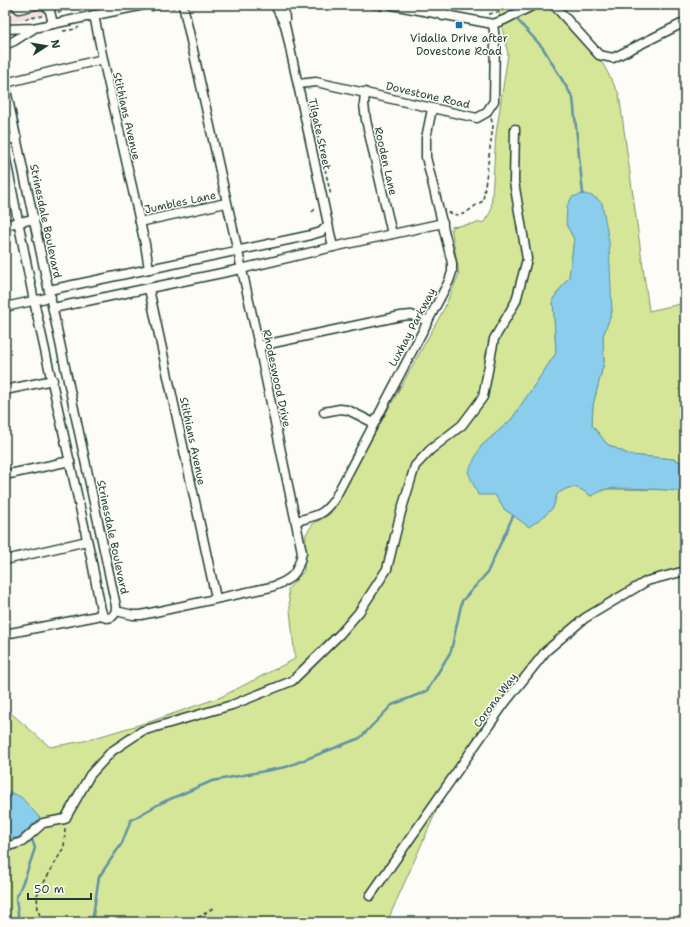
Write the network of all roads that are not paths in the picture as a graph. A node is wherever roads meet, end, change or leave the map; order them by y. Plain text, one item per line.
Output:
1 (15, 5) edge
2 (36, 5) edge
3 (45, 5) edge
4 (144, 5) edge
5 (183, 5) edge
6 (275, 5) edge
7 (284, 5) edge
8 (392, 5) edge
9 (445, 5) edge
10 (554, 5) edge
11 (530, 7) edge
12 (94, 15) junction
13 (443, 16) junction
14 (685, 22) edge
15 (53, 24) junction
16 (492, 24) junction
17 (285, 25) junction
18 (33, 28) junction
19 (5, 29) edge
20 (5, 45) edge
21 (103, 59) junction
22 (5, 84) edge
23 (298, 84) junction
24 (365, 92) junction
25 (432, 109) junction
26 (515, 129) dead end
27 (17, 138) junction
28 (5, 140) edge
29 (5, 155) edge
30 (226, 203) junction
31 (34, 219) junction
32 (19, 222) junction
33 (140, 222) junction
34 (442, 223) junction
35 (5, 225) edge
36 (328, 225) junction
37 (392, 234) junction
38 (333, 247) junction
39 (236, 250) junction
40 (149, 269) junction
41 (242, 270) junction
42 (149, 289) junction
43 (50, 293) junction
44 (34, 301) junction
45 (5, 307) edge
46 (53, 308) junction
47 (428, 321) junction
48 (259, 346) junction
49 (53, 380) junction
50 (5, 390) edge
51 (324, 412) dead end
52 (374, 423) junction
53 (70, 461) junction
54 (5, 475) edge
55 (296, 521) junction
56 (87, 541) junction
57 (5, 560) edge
58 (685, 571) edge
59 (216, 598) junction
60 (116, 611) junction
61 (102, 612) junction
62 (5, 634) edge
63 (5, 848) edge
64 (370, 896) dead end

1 - 2 street
3 - 15 street
4 - 12 street
5 - 30 street, Rhodeswood Drive
6 - 17 street, Tilgate Street
7 - 17 street, Tilgate Street
8 - 13 street
9 - 13 street
10 - 14 street
11 - 16 street
12 - 15 street
12 - 21 street, Stithians Avenue
13 - 16 street
15 - 18 street
16 - 25 street, Dovestone Road
17 - 23 street, Tilgate Street
18 - 19 street
18 - 20 street
21 - 22 street
21 - 33 street, Stithians Avenue
22 - 27 street, Strinesdale Boulevard
23 - 24 street, Dovestone Road
23 - 36 street, Tilgate Street
24 - 25 street, Dovestone Road
24 - 37 street, Rooden Lane
25 - 34 street, Luxhay Parkway
26 - 63 street
27 - 28 street
27 - 31 street, Strinesdale Boulevard
29 - 32 street
30 - 33 street, Jumbles Lane
30 - 39 street, Rhodeswood Drive
31 - 32 street
31 - 43 street, Strinesdale Boulevard
32 - 35 street
32 - 44 street
33 - 40 street, Stithians Avenue
34 - 37 street
34 - 47 street, Luxhay Parkway
36 - 38 street, Tilgate Street
36 - 39 street
37 - 38 street
38 - 41 street
39 - 40 street
39 - 41 street, Rhodeswood Drive
40 - 43 street
41 - 42 street
41 - 48 street, Rhodeswood Drive
42 - 46 street
42 - 59 street, Stithians Avenue
43 - 44 street
43 - 46 street, Strinesdale Boulevard
44 - 45 street
44 - 49 street
46 - 60 street, Strinesdale Boulevard
47 - 48 street
47 - 52 street, Luxhay Parkway
48 - 55 street, Rhodeswood Drive
49 - 50 street
49 - 53 street
51 - 52 street
52 - 55 street, Luxhay Parkway
53 - 54 street
53 - 56 street
55 - 59 street, Rhodeswood Drive
56 - 57 street
56 - 61 street
58 - 64 street, Corona Way
59 - 60 street, Rhodeswood Drive
60 - 61 street, Strinesdale Boulevard
61 - 62 street

